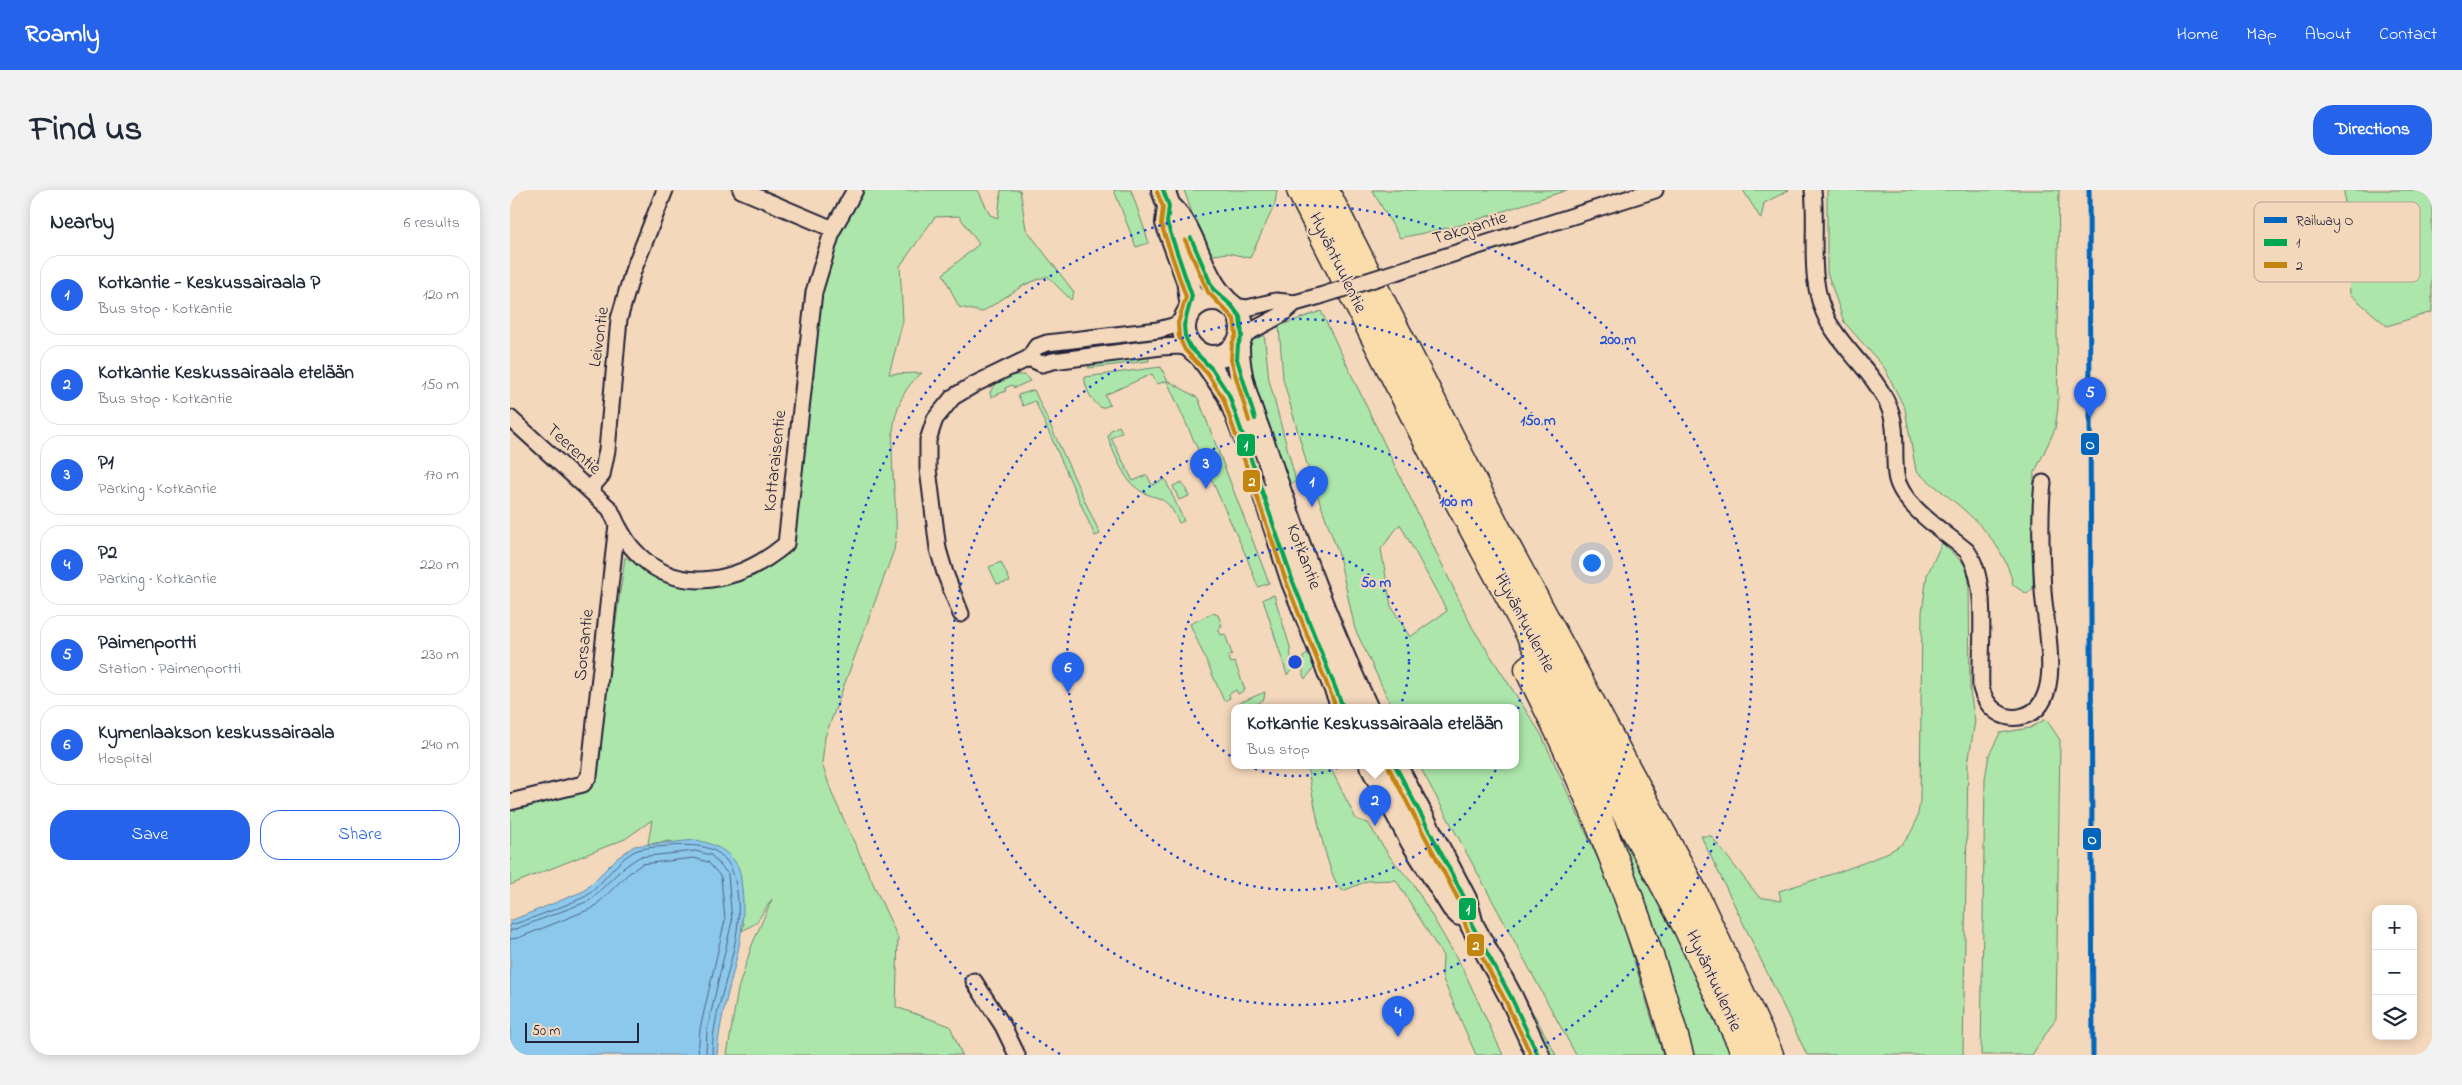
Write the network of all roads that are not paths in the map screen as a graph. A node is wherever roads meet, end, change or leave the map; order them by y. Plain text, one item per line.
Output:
1 (665, 190) edge
2 (741, 190) edge
3 (855, 190) edge
4 (1301, 190) edge
5 (1324, 190) edge
6 (1656, 190) edge
7 (1812, 190) edge
8 (1166, 198) edge
9 (833, 229) junction
10 (1295, 303) junction
11 (1229, 304) junction
12 (1189, 313) junction
13 (1240, 341) junction
14 (1196, 352) junction
15 (1029, 358) junction
16 (510, 418) edge
17 (1446, 477) junction
18 (2043, 483) dead end
19 (589, 490) junction
20 (617, 524) junction
21 (962, 614) dead end
22 (1342, 704) edge
23 (1365, 704) edge
24 (1373, 769) edge
25 (1397, 769) edge
26 (510, 802) edge
27 (1693, 892) junction
28 (1472, 925) junction
29 (974, 981) dead end
30 (1017, 1055) edge
31 (1538, 1055) edge
32 (1679, 1055) edge
33 (1747, 1055) edge
34 (1770, 1055) edge
35 (1788, 1055) edge

1 - 19 street, Leivontie
2 - 9 street
3 - 9 street, Kottaraisentie
4 - 17 highway, Hyväntuulentie
5 - 27 highway, Hyväntuulentie
6 - 10 street, Takojantie, bridge
7 - 18 street
8 - 11 street
8 - 12 street
9 - 20 street, Kottaraisentie
10 - 11 street, Takojantie
10 - 13 street, Takojantie
11 - 12 street
11 - 13 street
12 - 14 street
12 - 15 street
13 - 14 street
13 - 23 street, Kotkantie
14 - 15 street
14 - 22 street, Kotkantie
15 - 21 street
16 - 19 street, Teerentie
17 - 32 highway
17 - 33 highway, Hyväntuulentie
19 - 20 street, Teerentie
20 - 26 street, Sorsantie
24 - 28 street
25 - 28 street
27 - 34 highway, Hyväntuulentie
27 - 35 highway
28 - 31 street
29 - 30 street

